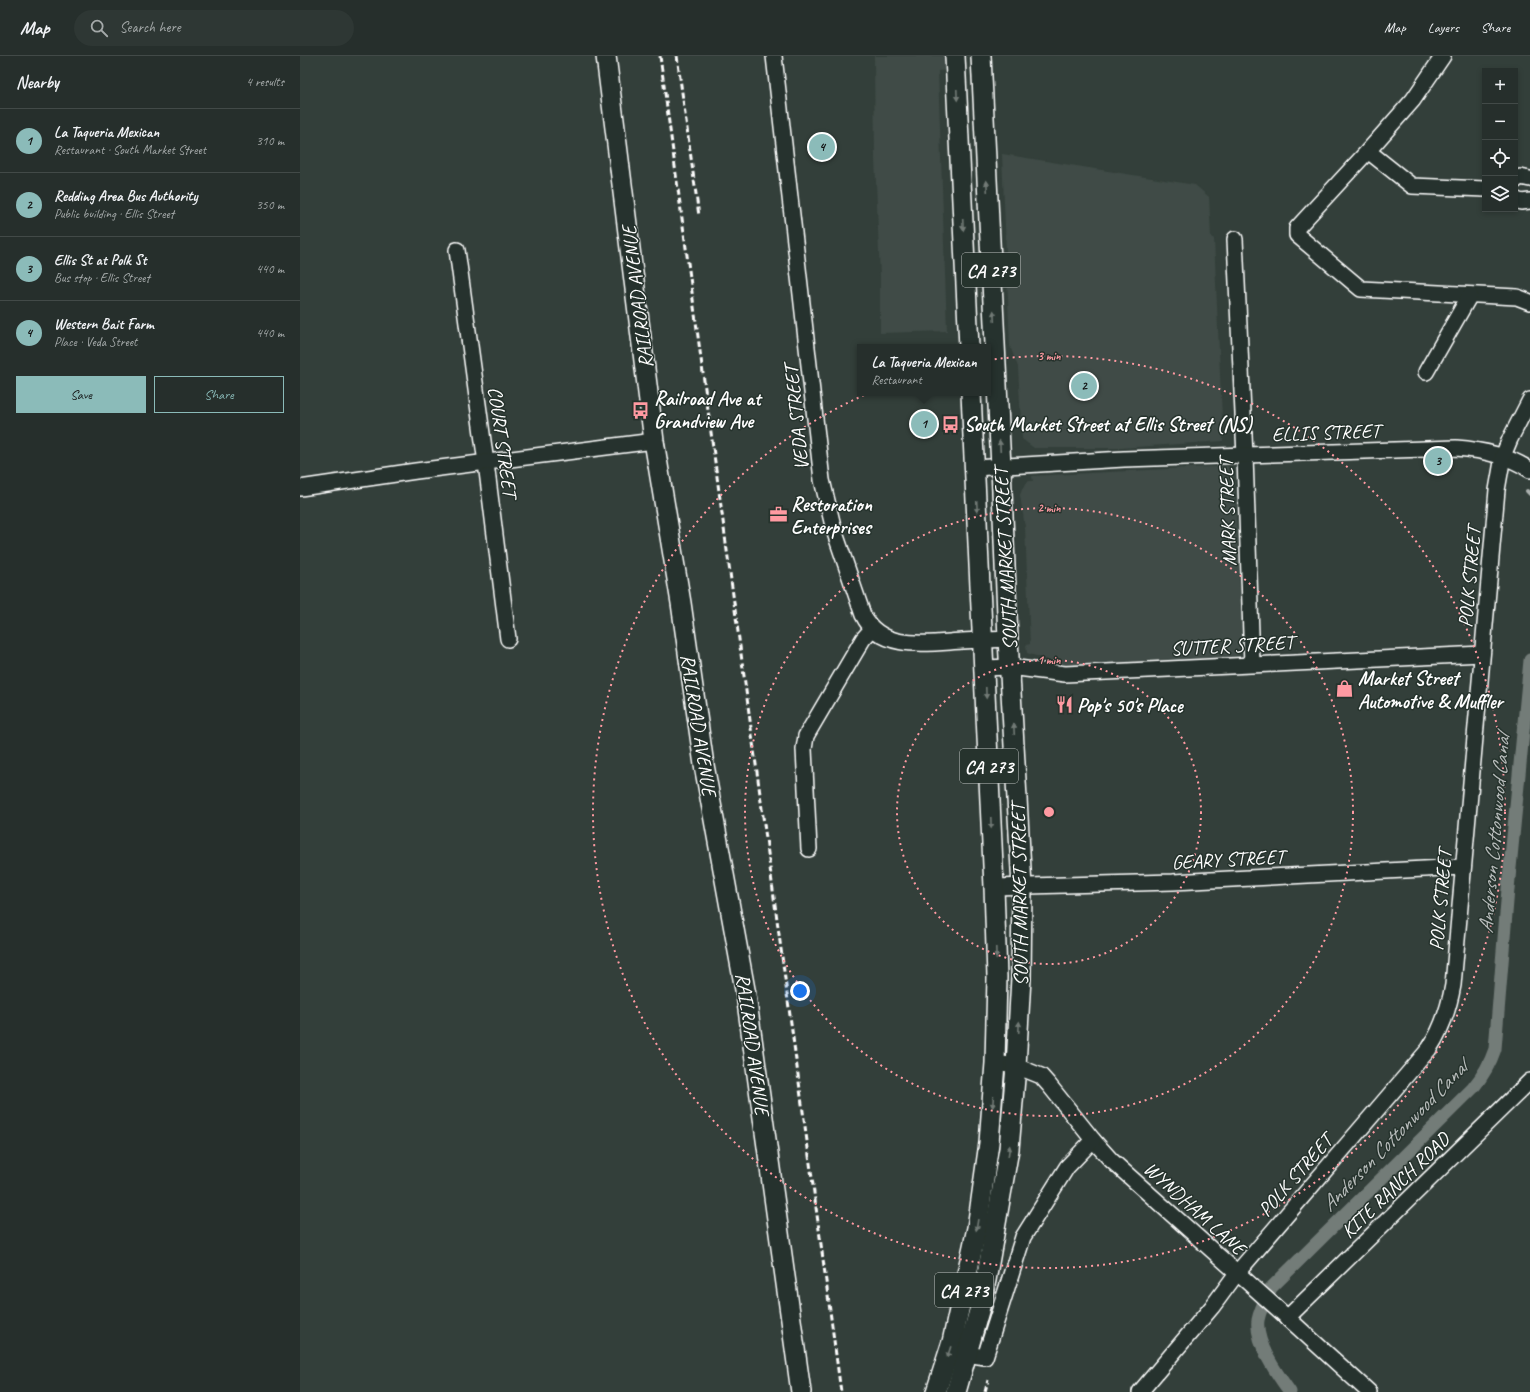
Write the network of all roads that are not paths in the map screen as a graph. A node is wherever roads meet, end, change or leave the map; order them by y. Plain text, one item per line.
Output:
1 (606, 56) edge
2 (774, 56) edge
3 (955, 56) edge
4 (981, 56) edge
5 (1442, 56) edge
6 (1368, 151) junction
7 (1518, 178) edge
8 (1530, 179) edge
9 (1482, 189) edge
10 (1518, 200) edge
11 (1530, 201) edge
12 (1235, 238) dead end
13 (990, 244) junction
14 (964, 247) junction
15 (457, 250) dead end
16 (1470, 295) junction
17 (1530, 302) edge
18 (969, 344) edge
19 (1426, 372) dead end
20 (971, 396) edge
21 (1530, 400) edge
22 (654, 441) junction
23 (1245, 456) junction
24 (1502, 456) junction
25 (486, 463) junction
26 (1002, 467) junction
27 (975, 468) junction
28 (1530, 470) edge
29 (300, 488) edge
30 (872, 628) junction
31 (508, 639) dead end
32 (983, 640) junction
33 (1008, 640) junction
34 (1482, 654) junction
35 (1252, 664) junction
36 (1010, 667) junction
37 (985, 668) junction
38 (809, 849) dead end
39 (1463, 868) junction
40 (994, 887) junction
41 (1022, 887) junction
42 (995, 1063) junction
43 (1016, 1066) junction
44 (1530, 1081) edge
45 (1093, 1140) junction
46 (1237, 1273) junction
47 (1283, 1314) junction
48 (967, 1354) junction
49 (801, 1392) edge
50 (936, 1392) edge
51 (956, 1392) edge
52 (1140, 1392) edge
53 (1369, 1392) edge

1 - 22 main road, RAILROAD AVENUE
2 - 30 street, VEDA STREET
3 -> 14 main road, CA 273
13 -> 4 main road, SOUTH MARKET STREET / CA 273
5 - 6 street
6 - 9 street
6 - 16 street
7 - 8 street
10 - 11 street
12 - 23 street, MARK STREET
13 - 14 main road
26 -> 13 main road, SOUTH MARKET STREET / CA 273
14 - 18 main road, CA 273
15 - 25 street, COURT STREET
16 - 17 street
16 - 19 street
20 - 27 main road, SOUTH MARKET STREET / CA 273
21 - 24 street, POLK STREET
22 - 25 street
22 - 49 main road, RAILROAD AVENUE
23 - 24 street, ELLIS STREET
23 - 26 street, ELLIS STREET
23 - 35 street, MARK STREET
24 - 28 street, ELLIS STREET
24 - 34 street, POLK STREET
25 - 29 street
25 - 31 street, COURT STREET
26 - 27 street, ELLIS STREET
26 - 33 main road, SOUTH MARKET STREET / CA 273
27 -> 32 main road, SOUTH MARKET STREET / CA 273
30 - 32 street, VEDA STREET
30 - 38 street
32 - 33 street, VEDA STREET
32 - 37 main road, SOUTH MARKET STREET / CA 273
33 - 36 main road, SOUTH MARKET STREET / CA 273
34 - 35 street, SUTTER STREET
34 - 39 street, POLK STREET
35 - 36 street, SUTTER STREET
36 - 37 street, SUTTER STREET
41 -> 36 main road, SOUTH MARKET STREET / CA 273
37 -> 40 main road, SOUTH MARKET STREET / CA 273
39 - 41 street, GEARY STREET
39 - 46 street, POLK STREET
40 - 41 street, GEARY STREET
40 -> 42 main road, SOUTH MARKET STREET / CA 273
43 -> 41 main road, SOUTH MARKET STREET / CA 273
42 - 43 street, WYNDHAM LANE
42 -> 50 main road, SOUTH MARKET STREET / CA 273
43 - 45 street, WYNDHAM LANE
48 -> 43 main road, SOUTH MARKET STREET / CA 273
44 - 47 street, KITE RANCH ROAD
45 - 46 street, WYNDHAM LANE
45 - 48 street
46 - 47 street, WYNDHAM LANE
46 - 52 street, POLK STREET
47 - 53 street, WYNDHAM LANE
48 - 51 main road, SOUTH MARKET STREET / CA 273

